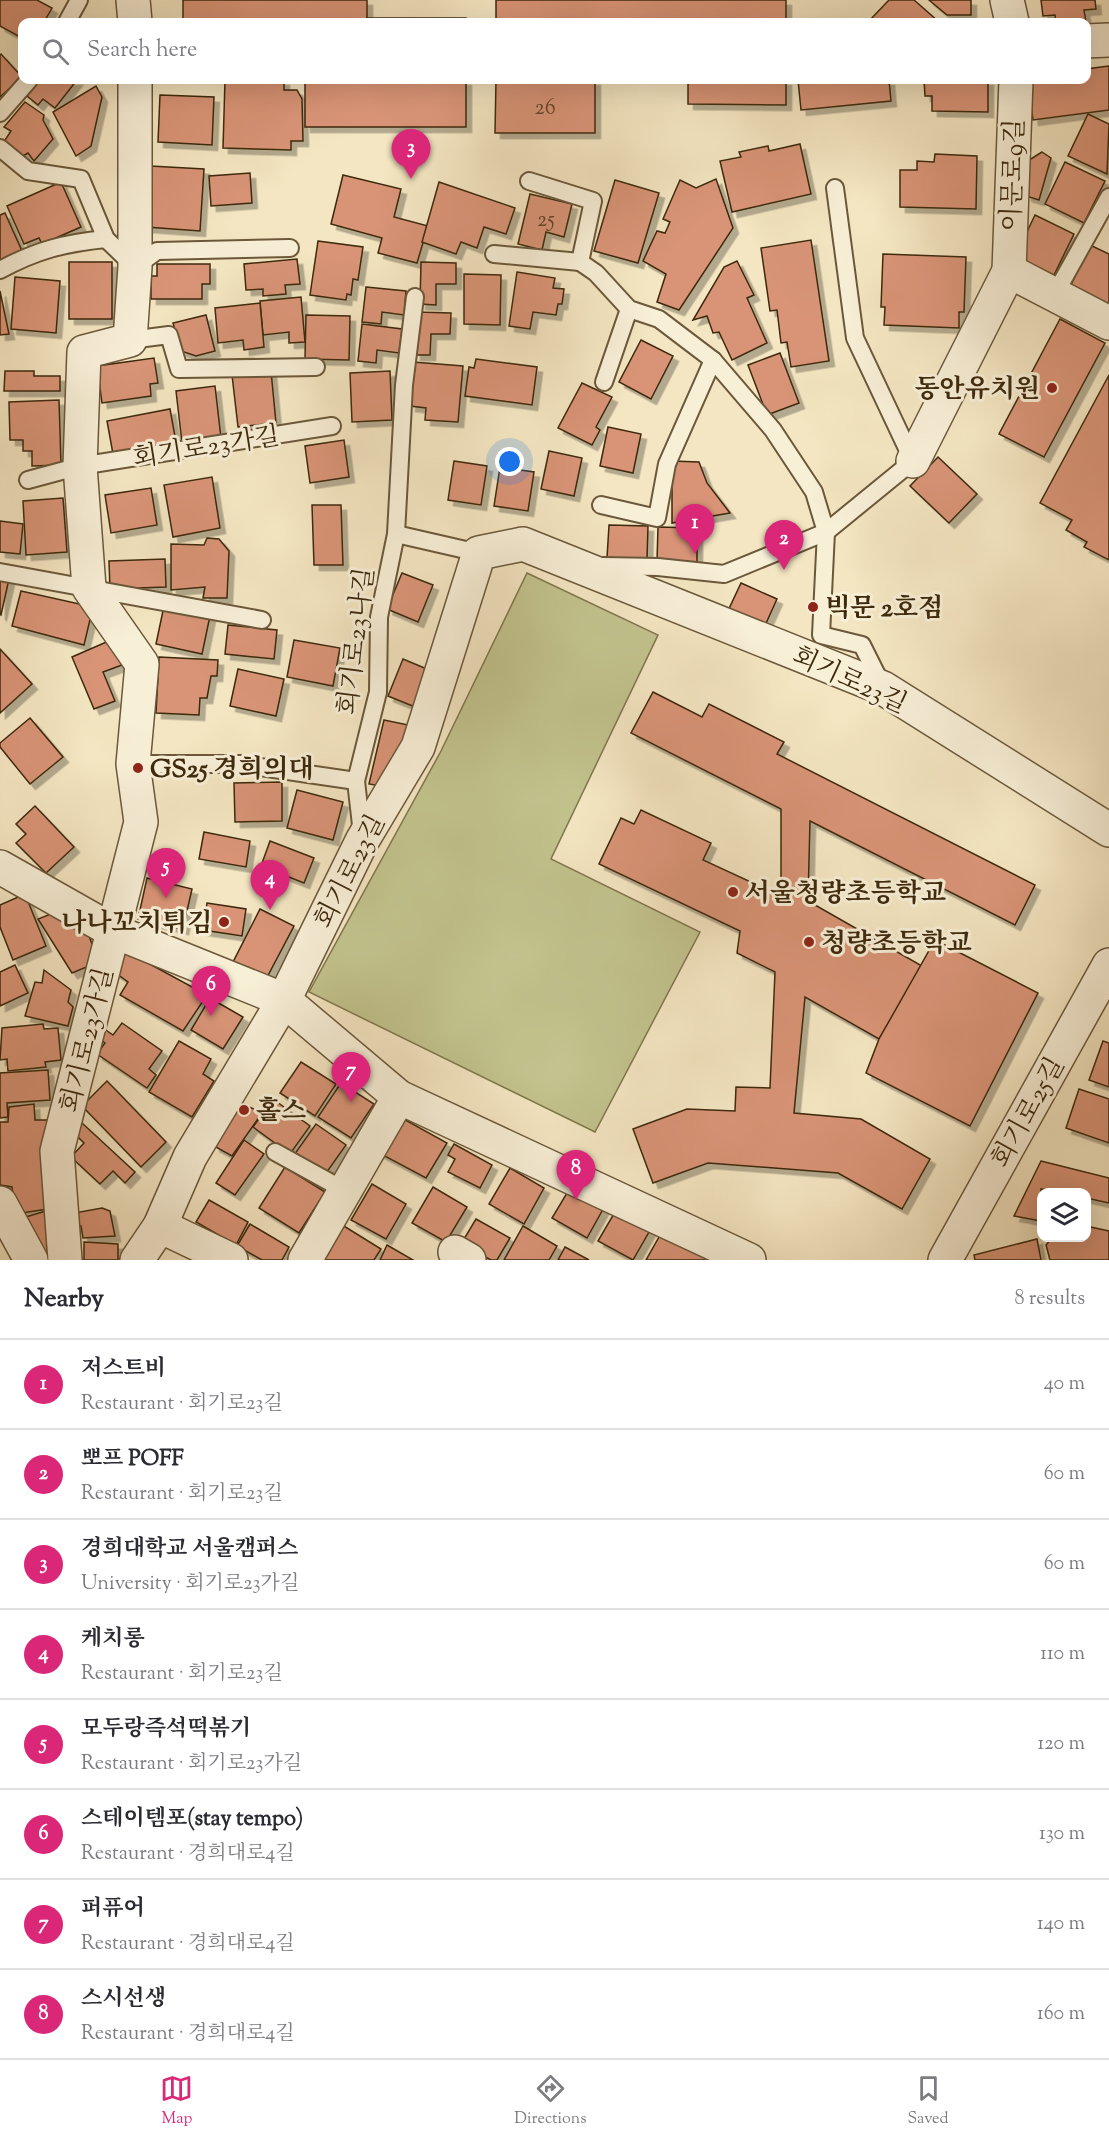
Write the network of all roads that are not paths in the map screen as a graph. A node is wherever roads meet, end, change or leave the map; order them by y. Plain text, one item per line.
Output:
1 (79, 0) edge
2 (134, 0) edge
3 (1007, 0) edge
4 (69, 18) edge
5 (135, 18) edge
6 (1011, 18) edge
7 (1109, 39) edge
8 (1091, 41) edge
9 (25, 84) edge
10 (135, 84) edge
11 (1016, 84) edge
12 (0, 113) edge
13 (0, 148) edge
14 (529, 181) dead end
15 (835, 188) dead end
16 (1109, 197) edge
17 (106, 239) junction
18 (290, 248) dead end
19 (494, 254) dead end
20 (580, 262) junction
21 (135, 267) junction
22 (0, 270) edge
23 (1009, 271) junction
24 (1055, 294) junction
25 (415, 297) dead end
26 (629, 309) junction
27 (1109, 323) edge
28 (130, 340) junction
29 (713, 360) junction
30 (316, 367) dead end
31 (604, 382) dead end
32 (332, 426) dead end
33 (913, 460) junction
34 (80, 466) junction
35 (28, 480) dead end
36 (601, 505) dead end
37 (826, 532) junction
38 (396, 534) junction
39 (479, 553) junction
40 (573, 565) junction
41 (0, 572) edge
42 (89, 588) junction
43 (262, 620) dead end
44 (883, 688) junction
45 (133, 764) junction
46 (356, 781) junction
47 (1109, 830) edge
48 (362, 841) junction
49 (0, 867) edge
50 (113, 931) junction
51 (1109, 964) edge
52 (284, 1000) junction
53 (402, 1091) junction
54 (275, 1152) dead end
55 (344, 1190) junction
56 (0, 1203) edge
57 (160, 1226) junction
58 (31, 1260) edge
59 (65, 1260) edge
60 (137, 1260) edge
61 (231, 1260) edge
62 (305, 1260) edge
63 (749, 1260) edge
64 (945, 1260) edge

1 - 4 lane
2 - 5 street
3 - 6 street
7 - 8 street
9 - 12 lane
10 - 21 street
11 - 23 street, 이문로9길
13 - 17 lane
14 - 20 lane
15 - 33 lane
16 - 24 lane
17 - 21 lane
17 - 22 lane
18 - 21 lane
19 - 20 lane
20 - 26 lane
21 - 28 street
23 - 24 street
23 - 33 street, 이문로9길
24 - 27 street
25 - 38 lane, 회기로23나길
26 - 29 lane
26 - 31 lane
28 - 30 lane
28 - 34 street
29 - 36 lane
29 - 37 lane
32 - 34 lane, 회기로23가길
33 - 37 lane, 회기로23길
34 - 35 lane, 회기로23가길
34 - 42 street
37 - 40 lane, 회기로23길
37 - 44 lane
38 - 39 lane
38 - 46 lane, 회기로23나길
39 - 40 street, 회기로23길
39 - 48 street, 회기로23길
40 - 44 street, 회기로23길
41 - 42 lane
42 - 43 lane
42 - 45 street, 회기로23가길
44 - 47 street, 회기로23길
45 - 46 lane
45 - 50 street, 회기로23가길
46 - 48 lane, 회기로23나길
48 - 52 street, 회기로23길
49 - 50 street
50 - 52 street
50 - 59 street, 회기로23가길
51 - 64 street, 회기로25길
52 - 53 street
52 - 57 street, 회기로23길
53 - 55 street
53 - 63 street
54 - 55 lane
55 - 62 street
56 - 58 street
57 - 60 street, 회기로23길
57 - 61 street

